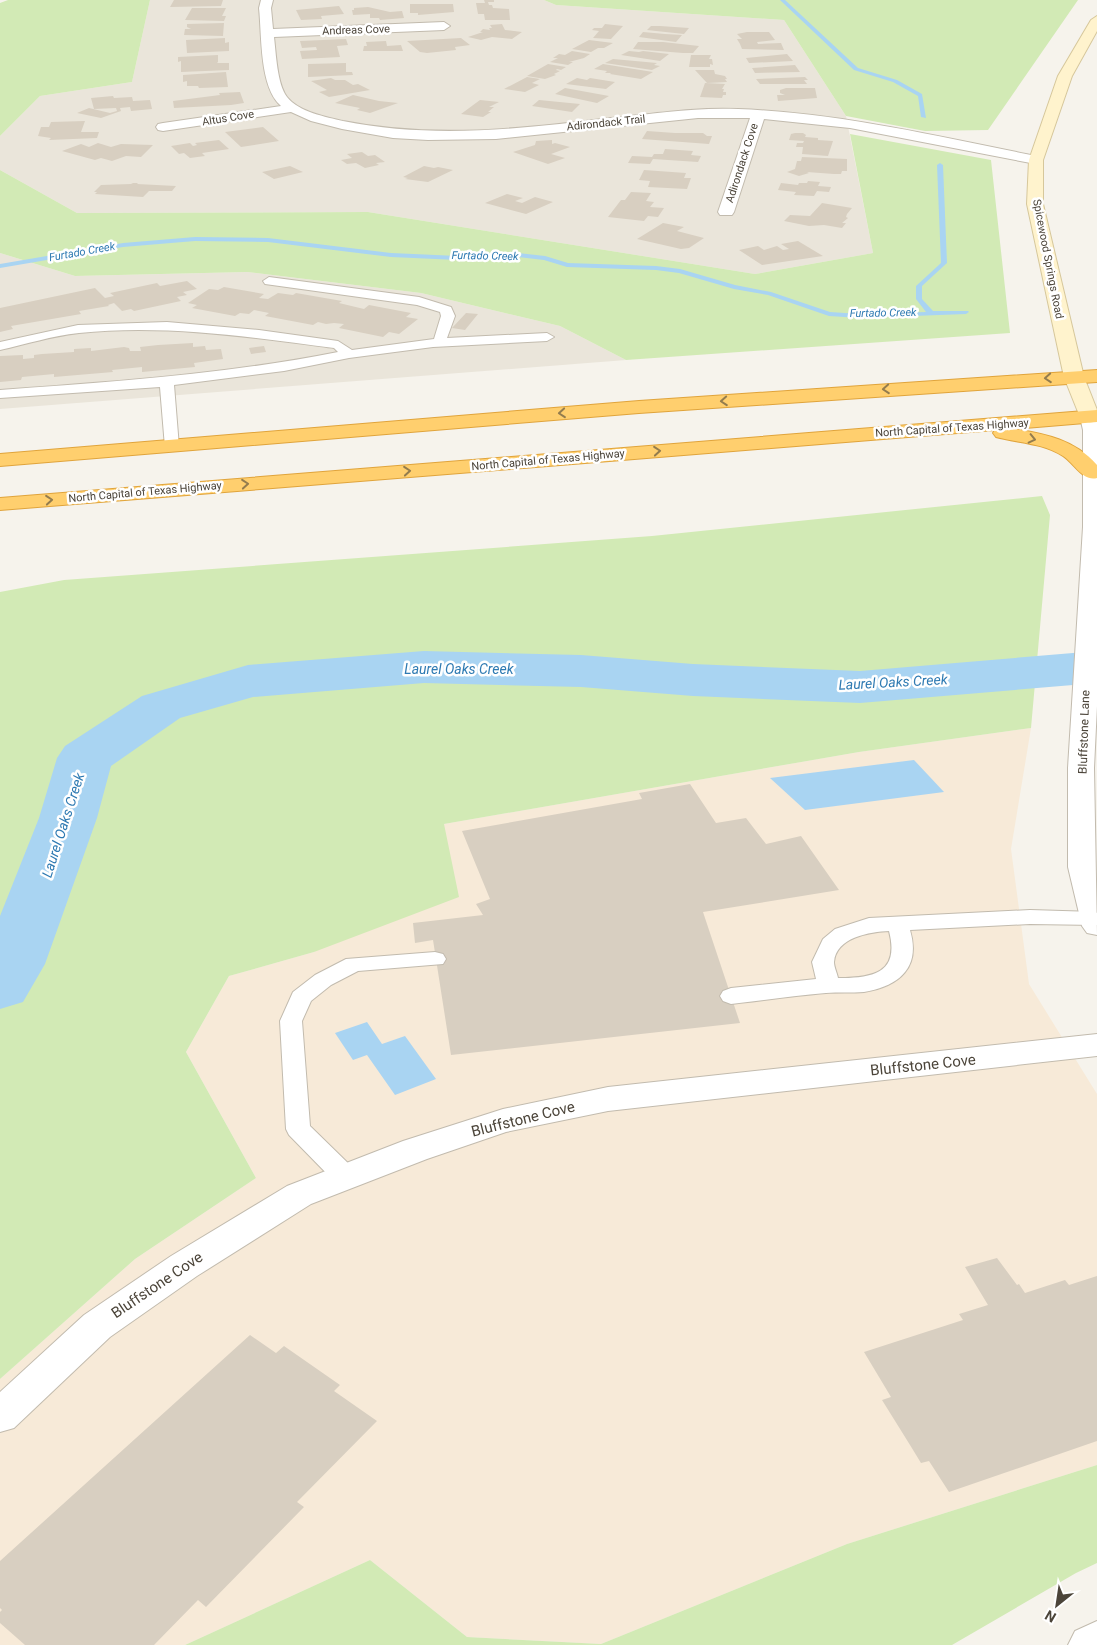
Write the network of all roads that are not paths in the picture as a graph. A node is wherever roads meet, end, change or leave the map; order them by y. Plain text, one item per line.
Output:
1 (267, 0) edge
2 (1097, 20) edge
3 (444, 26) dead end
4 (268, 33) junction
5 (292, 108) junction
6 (758, 114) junction
7 (163, 127) dead end
8 (1036, 160) junction
9 (726, 212) dead end
10 (269, 281) dead end
11 (547, 337) dead end
12 (439, 343) junction
13 (0, 346) edge
14 (349, 354) junction
15 (1074, 376) junction
16 (1097, 376) edge
17 (167, 382) junction
18 (0, 394) edge
19 (1093, 417) edge
20 (949, 428) junction
21 (172, 447) junction
22 (0, 460) edge
23 (1093, 473) junction
24 (0, 504) edge
25 (1096, 922) edge
26 (898, 923) junction
27 (435, 959) dead end
28 (829, 986) junction
29 (731, 996) dead end
30 (1097, 1045) edge
31 (345, 1176) junction
32 (0, 1416) edge
33 (1097, 1641) edge
34 (1090, 1645) edge

1 - 4 street, Adirondack Trail
2 - 8 main road, Spicewood Springs Road
3 - 4 street, Andreas Cove
4 - 5 street, Adirondack Trail
5 - 6 street, Adirondack Trail
5 - 7 street, Altus Cove
6 - 8 street, Adirondack Trail
6 - 9 street, Adirondack Cove
8 - 15 main road, Spicewood Springs Road
10 - 12 lane
11 - 12 lane
12 - 14 lane
13 - 14 lane
14 - 17 lane
15 - 16 highway
15 - 19 main road, Spicewood Springs Road
15 -> 21 highway
17 - 18 lane
17 - 21 lane
19 - 20 highway, North Capital of Texas Highway
19 - 23 street, Bluffstone Lane
20 -> 23 highway
24 -> 20 highway, North Capital of Texas Highway
21 - 22 highway
23 - 25 street, Bluffstone Lane
25 - 26 lane
26 - 28 lane
26 - 28 lane
27 - 31 lane
28 - 29 lane
30 - 31 street, Bluffstone Cove
31 - 32 street, Bluffstone Cove
33 - 34 street

